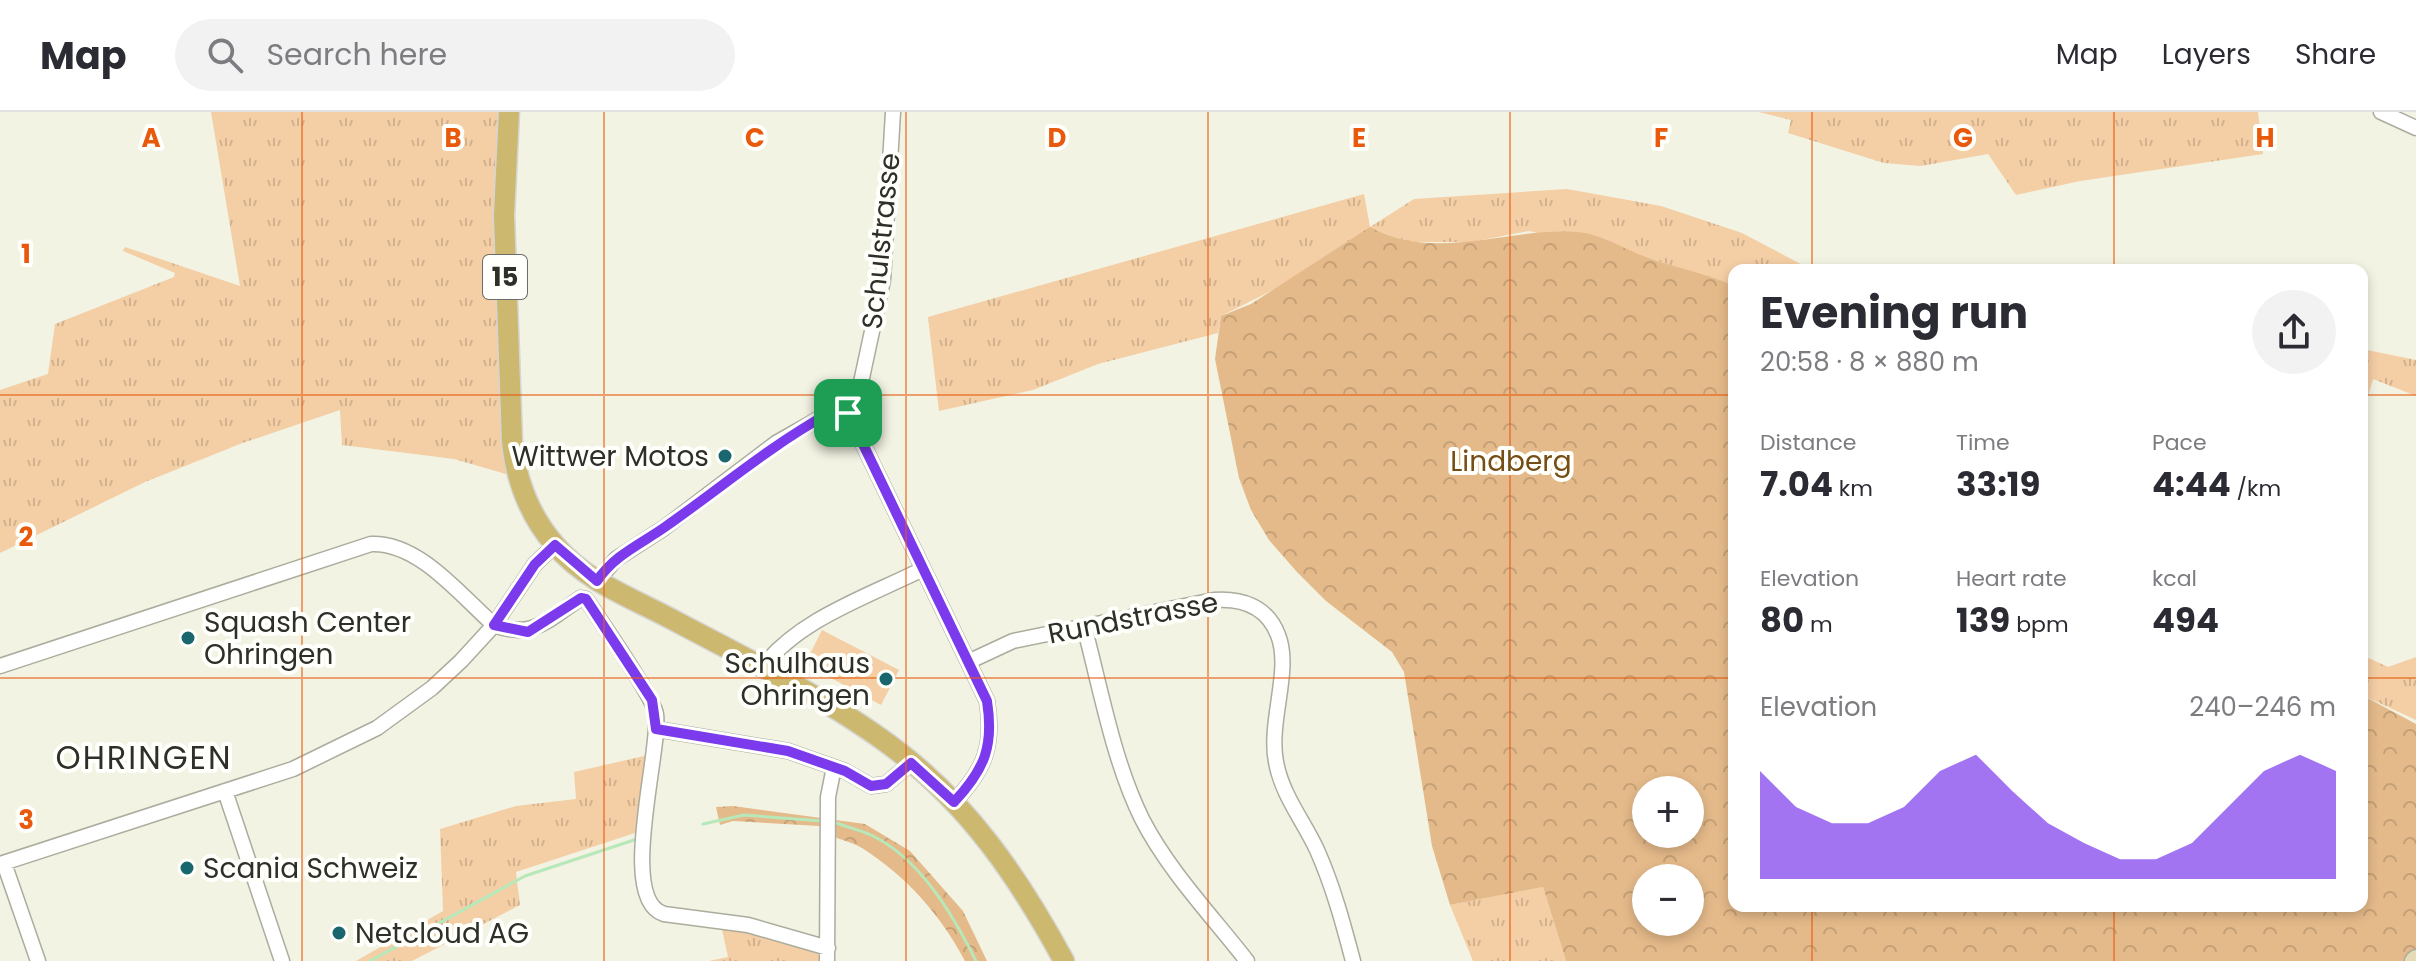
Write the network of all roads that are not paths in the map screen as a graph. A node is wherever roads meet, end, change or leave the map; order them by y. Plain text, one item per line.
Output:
1 (509, 112) edge
2 (893, 112) edge
3 (2381, 112) edge
4 (2416, 128) edge
5 (848, 413) junction
6 (555, 545) junction
7 (923, 569) junction
8 (597, 581) junction
9 (494, 625) junction
10 (1084, 626) junction
11 (970, 661) junction
12 (0, 666) edge
13 (761, 669) junction
14 (656, 729) junction
15 (911, 763) junction
16 (834, 767) junction
17 (225, 791) junction
18 (954, 802) junction
19 (2, 864) edge
20 (828, 954) edge
21 (38, 961) edge
22 (282, 961) edge
23 (1064, 961) edge
24 (1247, 961) edge
25 (1353, 961) edge

1 - 6 main road, 15
2 - 5 street, Schulstrasse
3 - 4 street
5 - 7 street
5 - 8 street
6 - 8 main road, 15
6 - 9 street
7 - 11 street
7 - 13 street
8 - 13 main road, 15
9 - 12 street
9 - 14 street
9 - 17 street
10 - 11 street, Rundstrasse
10 - 24 street
10 - 25 street, Rundstrasse
11 - 18 street
13 - 15 main road, 15
14 - 16 street
14 - 20 street
15 - 16 street
15 - 18 main road, 15
16 - 20 street
17 - 19 street
17 - 22 street
18 - 23 main road, 15
19 - 21 street

